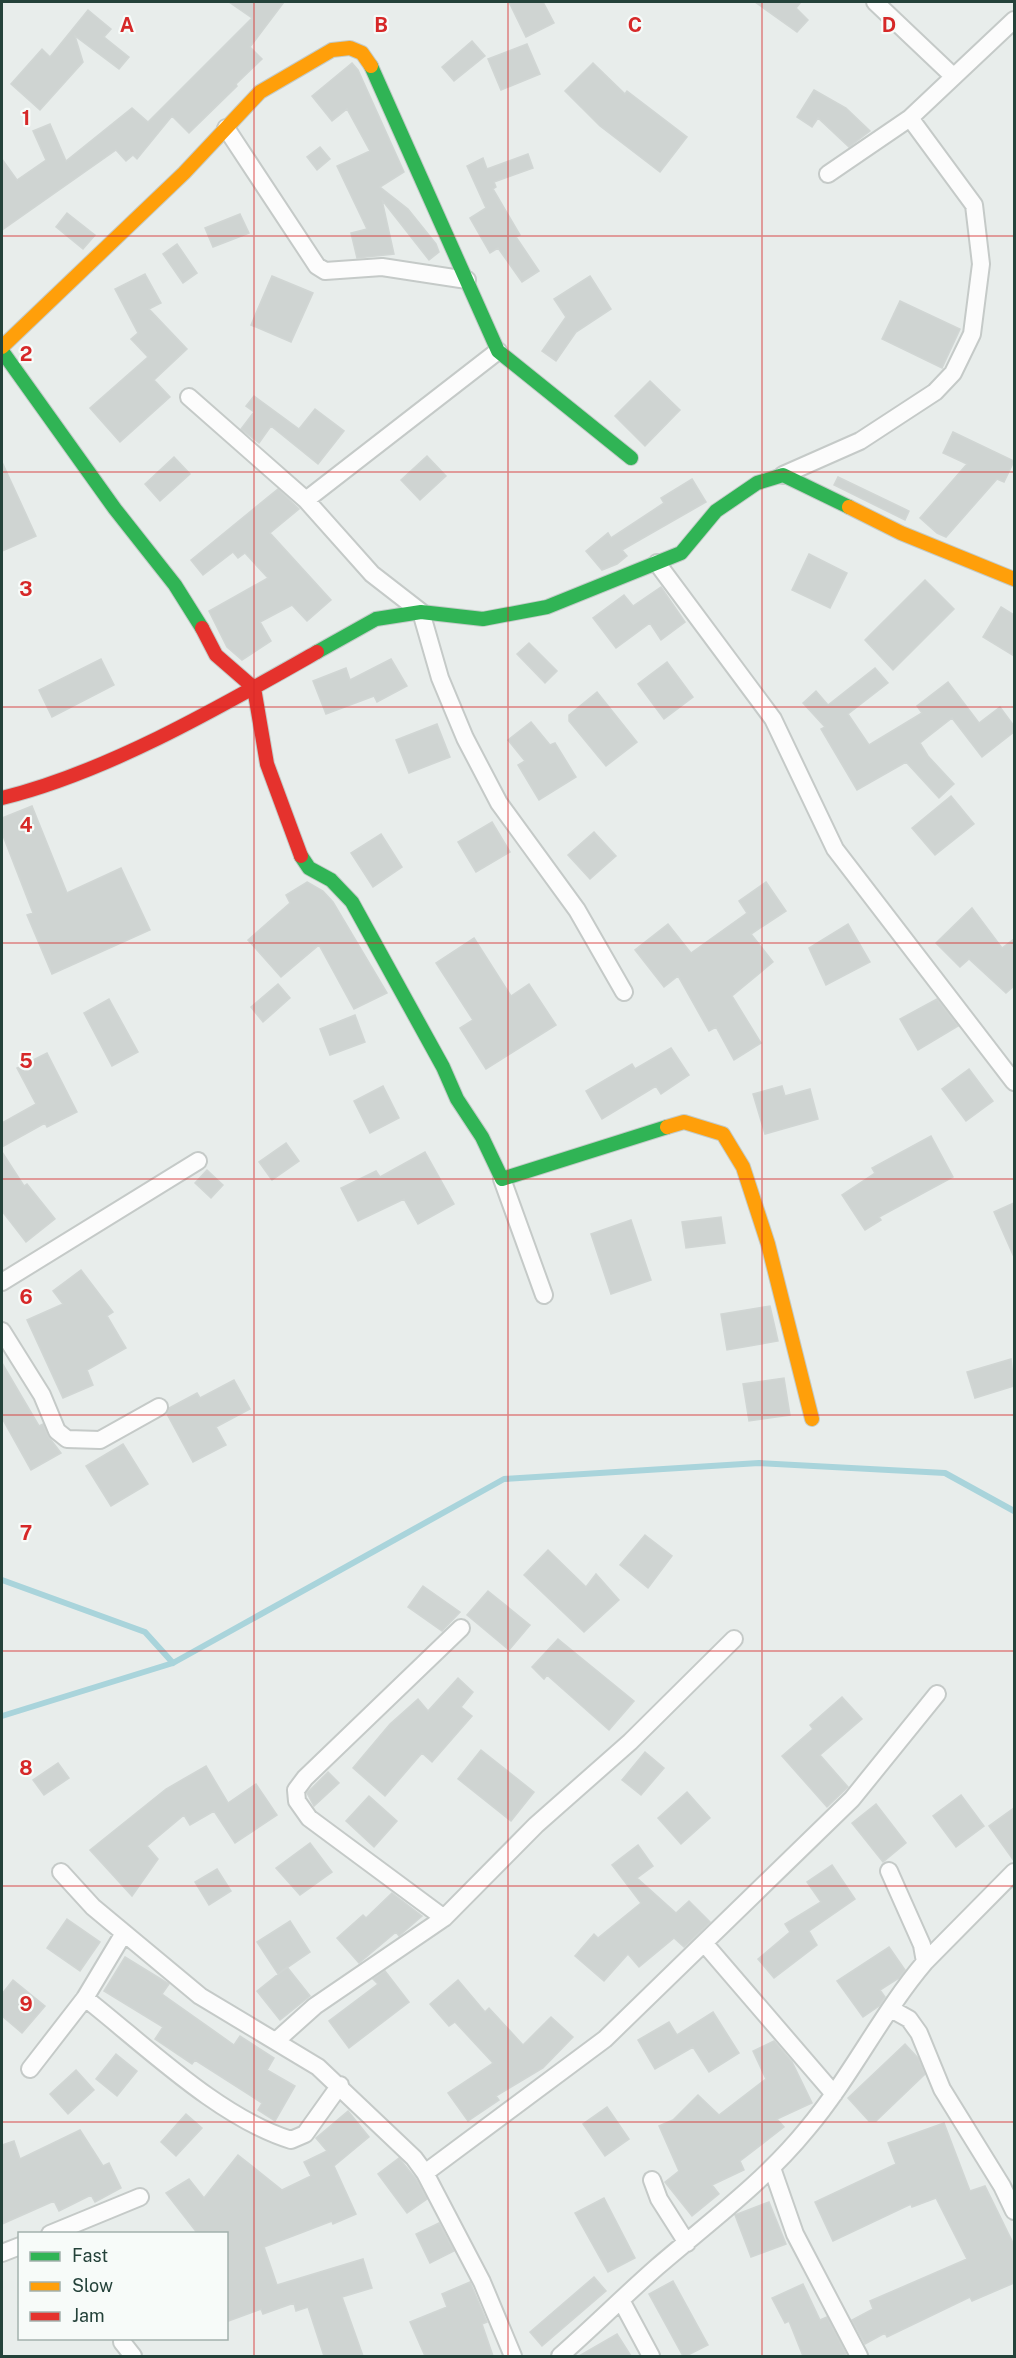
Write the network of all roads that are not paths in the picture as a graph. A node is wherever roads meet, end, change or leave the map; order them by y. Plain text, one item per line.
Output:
1 (875, 2) edge
2 (1014, 20) edge
3 (953, 76) junction
4 (910, 118) junction
5 (226, 128) junction
6 (828, 174) dead end
7 (467, 280) junction
8 (2, 349) edge
9 (498, 351) junction
10 (189, 397) dead end
11 (631, 458) dead end
12 (783, 475) junction
13 (306, 500) junction
14 (657, 563) junction
15 (1014, 579) edge
16 (422, 612) junction
17 (254, 688) junction
18 (2, 798) edge
19 (624, 992) dead end
20 (1014, 1082) edge
21 (198, 1161) dead end
22 (502, 1179) junction
23 (2, 1282) edge
24 (544, 1295) dead end
25 (2, 1331) edge
26 (159, 1407) dead end
27 (812, 1419) dead end
28 (461, 1628) dead end
29 (734, 1639) dead end
30 (937, 1695) dead end
31 (889, 1871) dead end
32 (61, 1872) dead end
33 (1014, 1872) edge
34 (444, 1918) junction
35 (124, 1933) junction
36 (704, 1943) junction
37 (925, 1962) junction
38 (86, 1998) junction
39 (891, 2009) junction
40 (276, 2041) junction
41 (30, 2069) dead end
42 (340, 2085) junction
43 (834, 2094) junction
44 (772, 2168) junction
45 (425, 2173) junction
46 (652, 2180) dead end
47 (140, 2197) dead end
48 (1014, 2211) edge
49 (55, 2232) edge
50 (687, 2243) junction
51 (18, 2247) edge
52 (2, 2253) edge
53 (622, 2302) junction
54 (122, 2342) dead end
55 (132, 2356) edge
56 (513, 2356) edge
57 (560, 2356) edge
58 (651, 2356) edge
59 (859, 2356) edge

1 - 3 street
2 - 3 street
3 - 4 street
4 - 6 street
4 - 12 street
5 - 7 street
5 - 7 street
5 - 8 street
7 - 9 street
8 - 17 street
9 - 11 street
9 - 13 street
10 - 13 street
12 - 14 street
12 - 15 street
13 - 16 street
14 - 16 street
14 - 20 street
16 - 17 street
16 - 19 street
17 - 18 street
17 - 22 street
21 - 23 street
22 - 24 street
22 - 27 street
25 - 26 street
28 - 34 street
29 - 34 street
30 - 36 street
31 - 37 street
32 - 35 street
33 - 37 street
34 - 40 street
35 - 38 street
35 - 40 street
36 - 43 street
36 - 45 street
37 - 39 street
38 - 41 street
38 - 42 street
39 - 43 street
39 - 48 street
40 - 42 street
42 - 45 street
43 - 44 street
44 - 50 street
44 - 59 street
45 - 56 street
46 - 50 street
47 - 49 street
50 - 53 street
51 - 52 street
53 - 57 street
53 - 58 street
54 - 55 street

